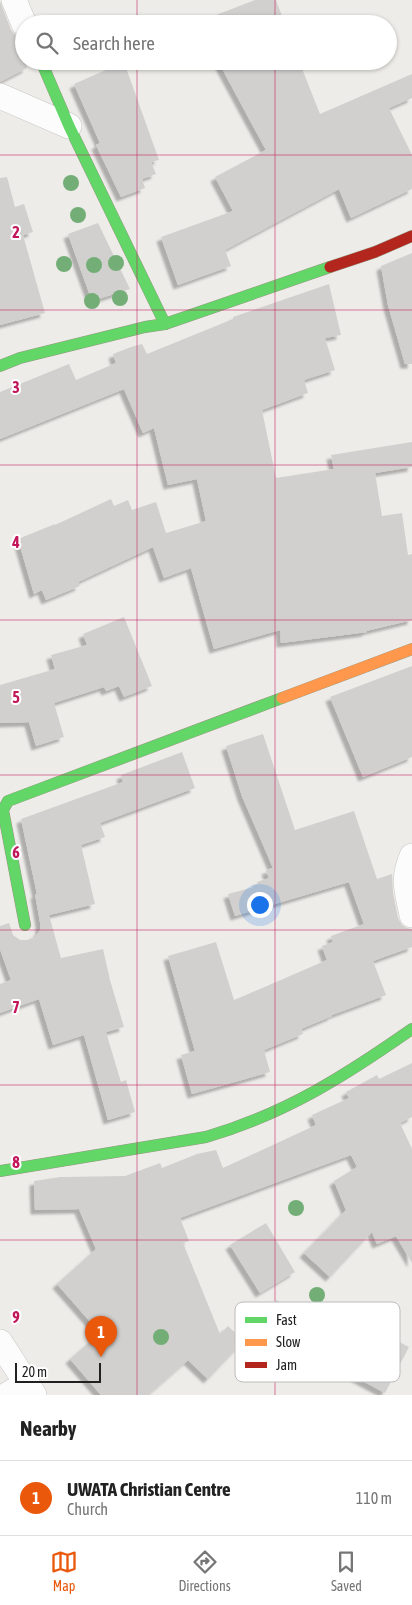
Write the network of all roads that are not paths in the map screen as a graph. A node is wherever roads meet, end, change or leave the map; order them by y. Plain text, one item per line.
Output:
1 (14, 0) edge
2 (20, 15) edge
3 (45, 70) edge
4 (0, 96) edge
5 (69, 126) junction
6 (412, 236) edge
7 (165, 324) junction
8 (0, 366) edge
9 (412, 649) edge
10 (412, 856) edge
11 (412, 915) edge
12 (26, 925) dead end
13 (412, 1028) edge
14 (0, 1171) edge
15 (0, 1342) edge
16 (22, 1391) edge

1 - 2 street
3 - 5 street
4 - 5 street
5 - 7 street
6 - 7 street
7 - 8 street
9 - 12 street
10 - 11 street
13 - 14 street
15 - 16 street

